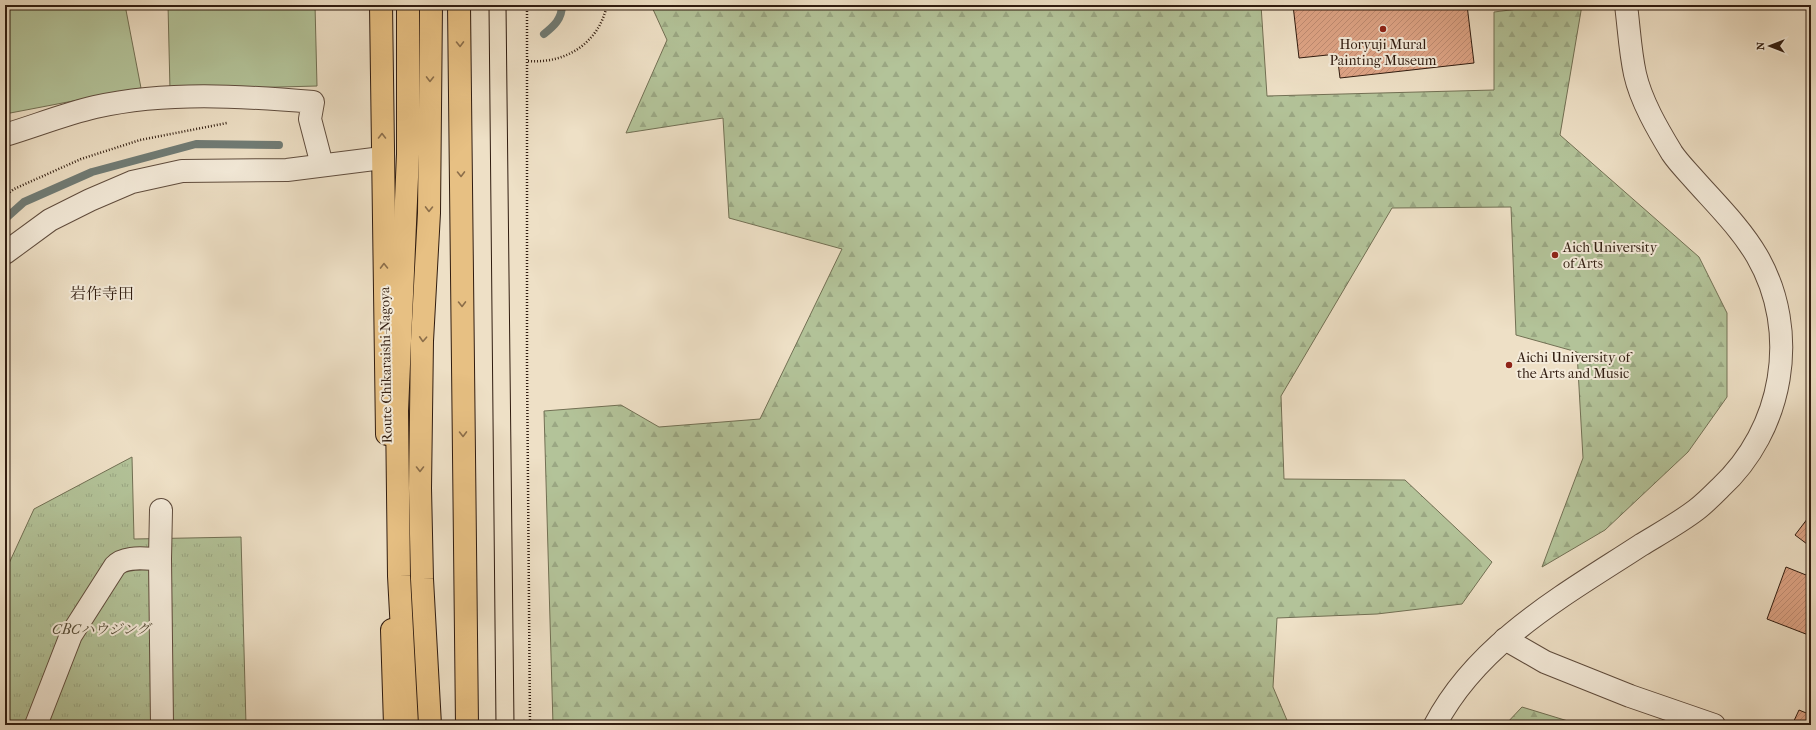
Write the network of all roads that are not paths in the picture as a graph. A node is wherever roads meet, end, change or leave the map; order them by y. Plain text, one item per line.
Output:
1 (381, 5) edge
2 (408, 5) edge
3 (459, 5) edge
4 (1626, 5) edge
5 (431, 15) edge
6 (5, 135) edge
7 (382, 158) junction
8 (322, 165) junction
9 (5, 253) edge
10 (161, 510) dead end
11 (160, 559) junction
12 (1506, 639) junction
13 (36, 725) edge
14 (162, 725) edge
15 (395, 725) edge
16 (407, 725) edge
17 (430, 725) edge
18 (466, 725) edge
19 (1435, 725) edge
20 (1714, 725) edge

7 -> 1 main road, Route Chikaraishi-Nagoya
2 - 16 main road
3 -> 18 main road
4 - 12 street
5 -> 17 main road
6 - 8 street
7 - 8 street
15 -> 7 main road, Route Chikaraishi-Nagoya
8 - 9 street
10 - 11 street
11 - 13 street
11 - 14 street
12 - 19 street
12 - 20 street

